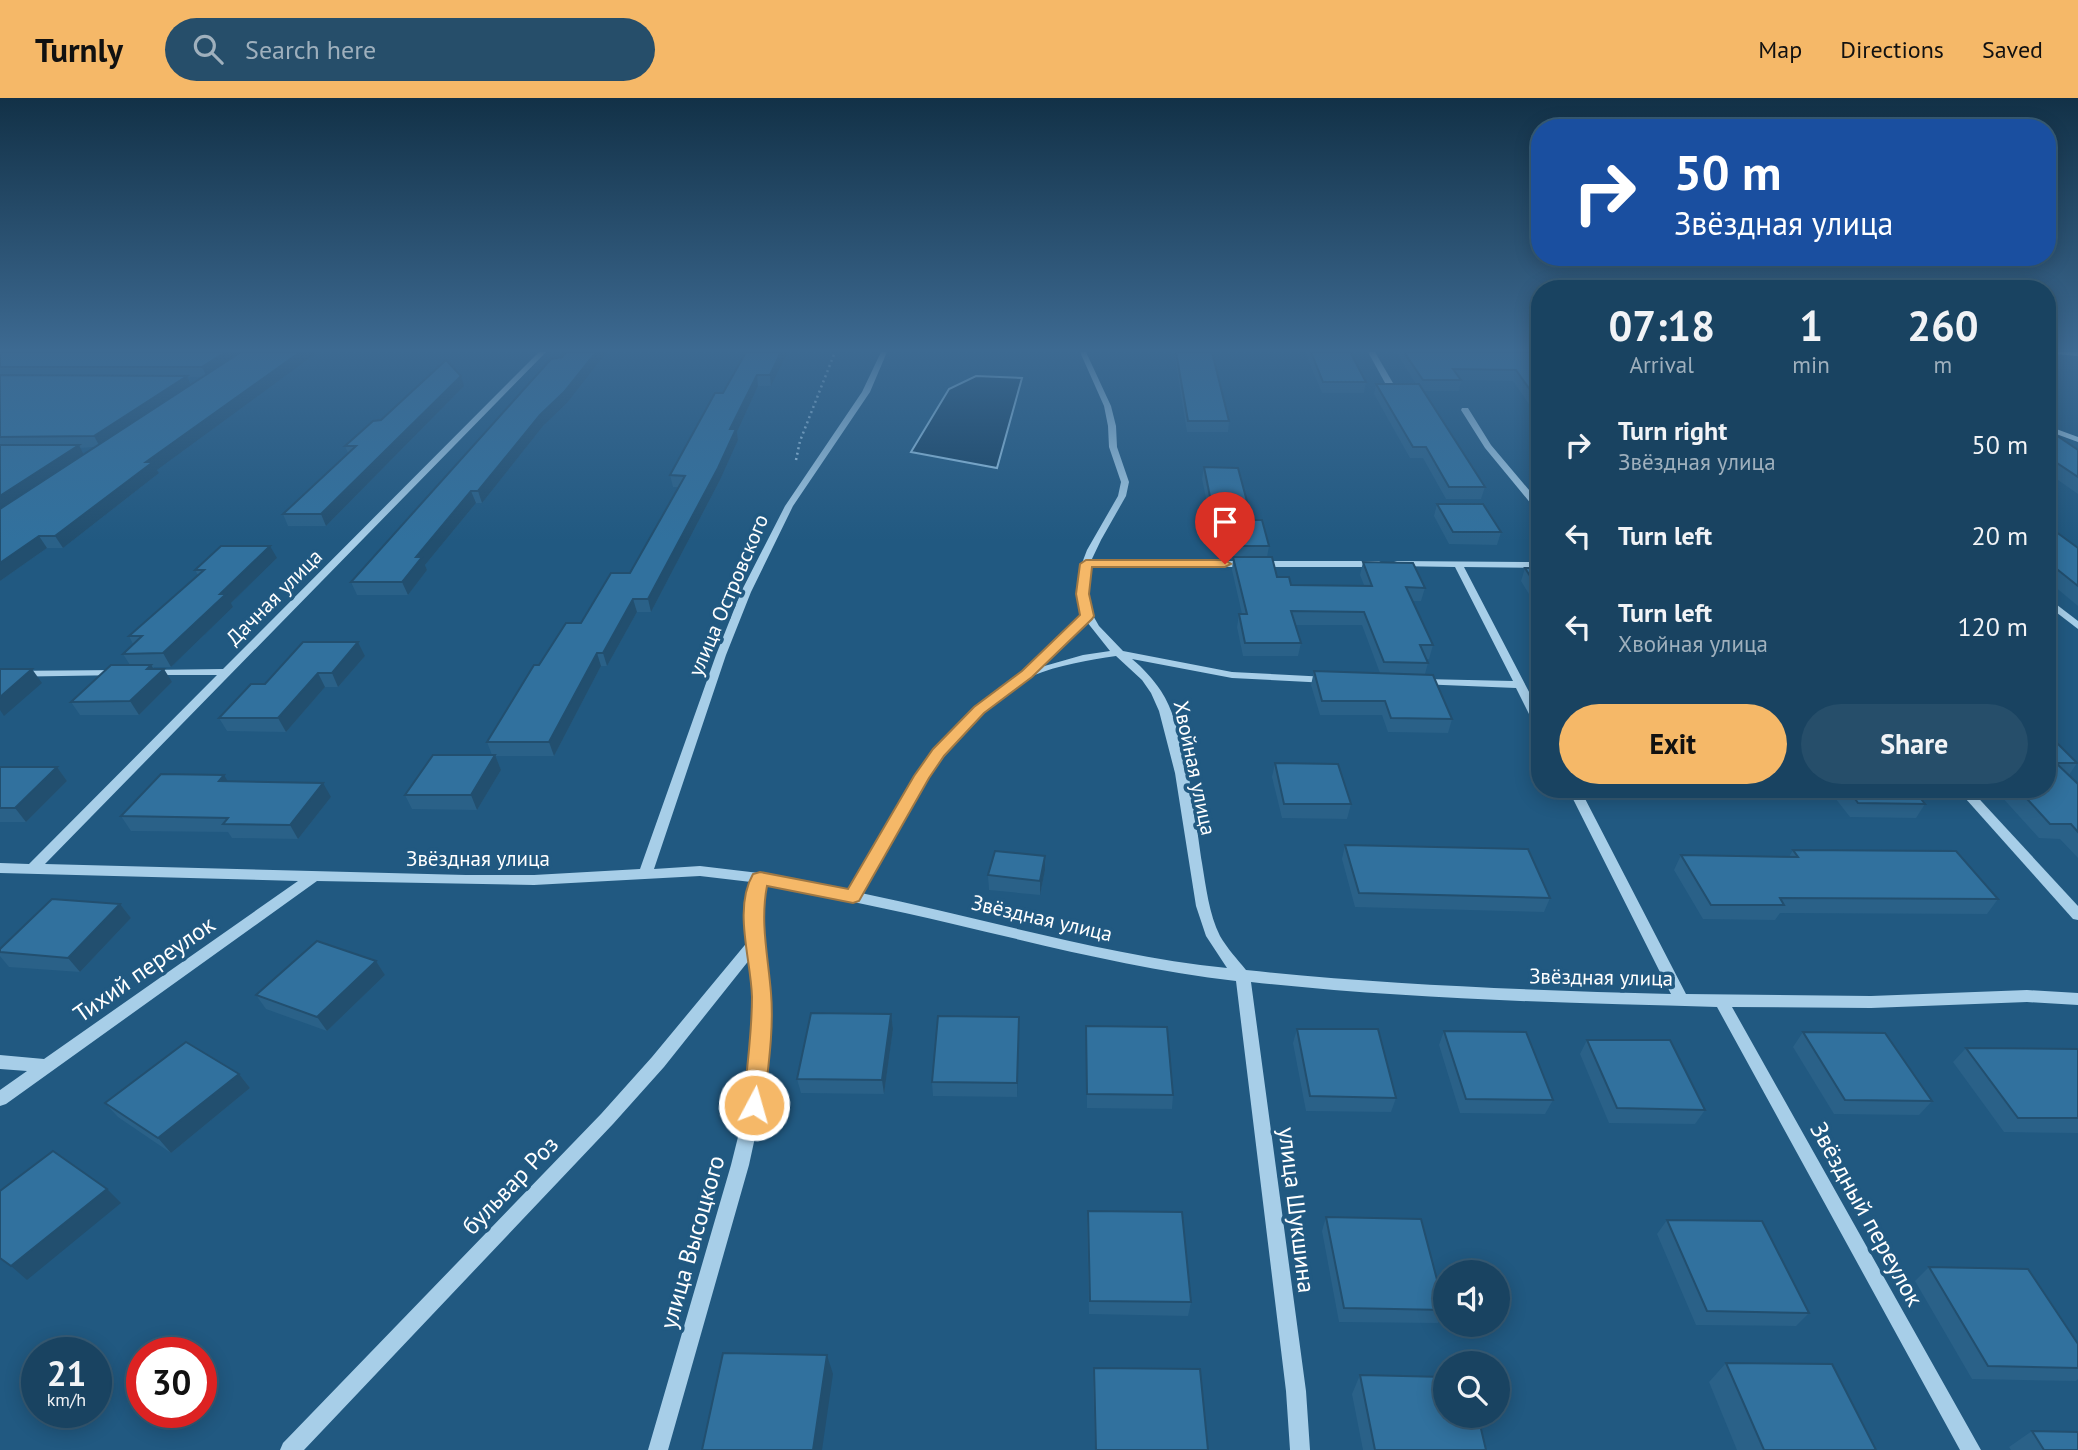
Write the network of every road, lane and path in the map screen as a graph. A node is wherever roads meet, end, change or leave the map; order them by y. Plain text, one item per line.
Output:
1 (481, 415) edge
2 (810, 415) edge
3 (850, 415) edge
4 (1109, 415) edge
5 (1468, 415) edge
6 (2056, 431) edge
7 (2078, 440) edge
8 (1531, 498) edge
9 (789, 506) junction
10 (1086, 564) junction
11 (1458, 564) junction
12 (1531, 565) edge
13 (2056, 608) edge
14 (1087, 616) junction
15 (2078, 626) edge
16 (1118, 653) junction
17 (227, 672) junction
18 (0, 674) edge
19 (1027, 674) junction
20 (1343, 680) edge
21 (1411, 682) edge
22 (1520, 685) junction
23 (1531, 706) edge
24 (1579, 798) edge
25 (1971, 798) edge
26 (0, 868) edge
27 (32, 869) junction
28 (646, 872) junction
29 (313, 876) junction
30 (760, 878) junction
31 (853, 896) junction
32 (2078, 915) edge
33 (754, 944) junction
34 (1243, 977) junction
35 (2078, 999) edge
36 (1682, 1000) junction
37 (1721, 1001) junction
38 (0, 1062) edge
39 (46, 1066) junction
40 (0, 1099) edge
41 (290, 1450) edge
42 (658, 1450) edge
43 (1300, 1450) edge
44 (1971, 1450) edge

1 - 17 street, Дачная улица
2 - 9 path
3 - 9 street, улица Островского
4 - 10 street
5 - 8 street
6 - 7 street
9 - 28 street, улица Островского
10 - 11 street
10 - 14 street
11 - 12 street
11 - 22 street
13 - 15 street
14 - 16 street, Хвойная улица
14 - 19 street
16 - 19 street
16 - 20 street
16 - 34 street, Хвойная улица
17 - 18 street
17 - 27 street, Дачная улица
19 - 31 street
21 - 22 street
22 - 23 street
24 - 36 street
25 - 32 street
26 - 27 street, Звёздная улица
27 - 29 street, Звёздная улица
28 - 29 street, Звёздная улица
28 - 30 street, Звёздная улица
29 - 39 street, Тихий переулок
30 - 31 street, Звёздная улица
30 - 33 street, улица Высоцкого
31 - 34 street, Звёздная улица
33 - 41 street, бульвар Роз
33 - 42 street, улица Высоцкого
34 - 36 street, Звёздная улица
34 - 43 street, улица Шукшина
35 - 37 street, Звёздная улица
36 - 37 street, Звёздная улица
37 - 44 street, Звёздный переулок
38 - 39 street
39 - 40 street, Тихий переулок

